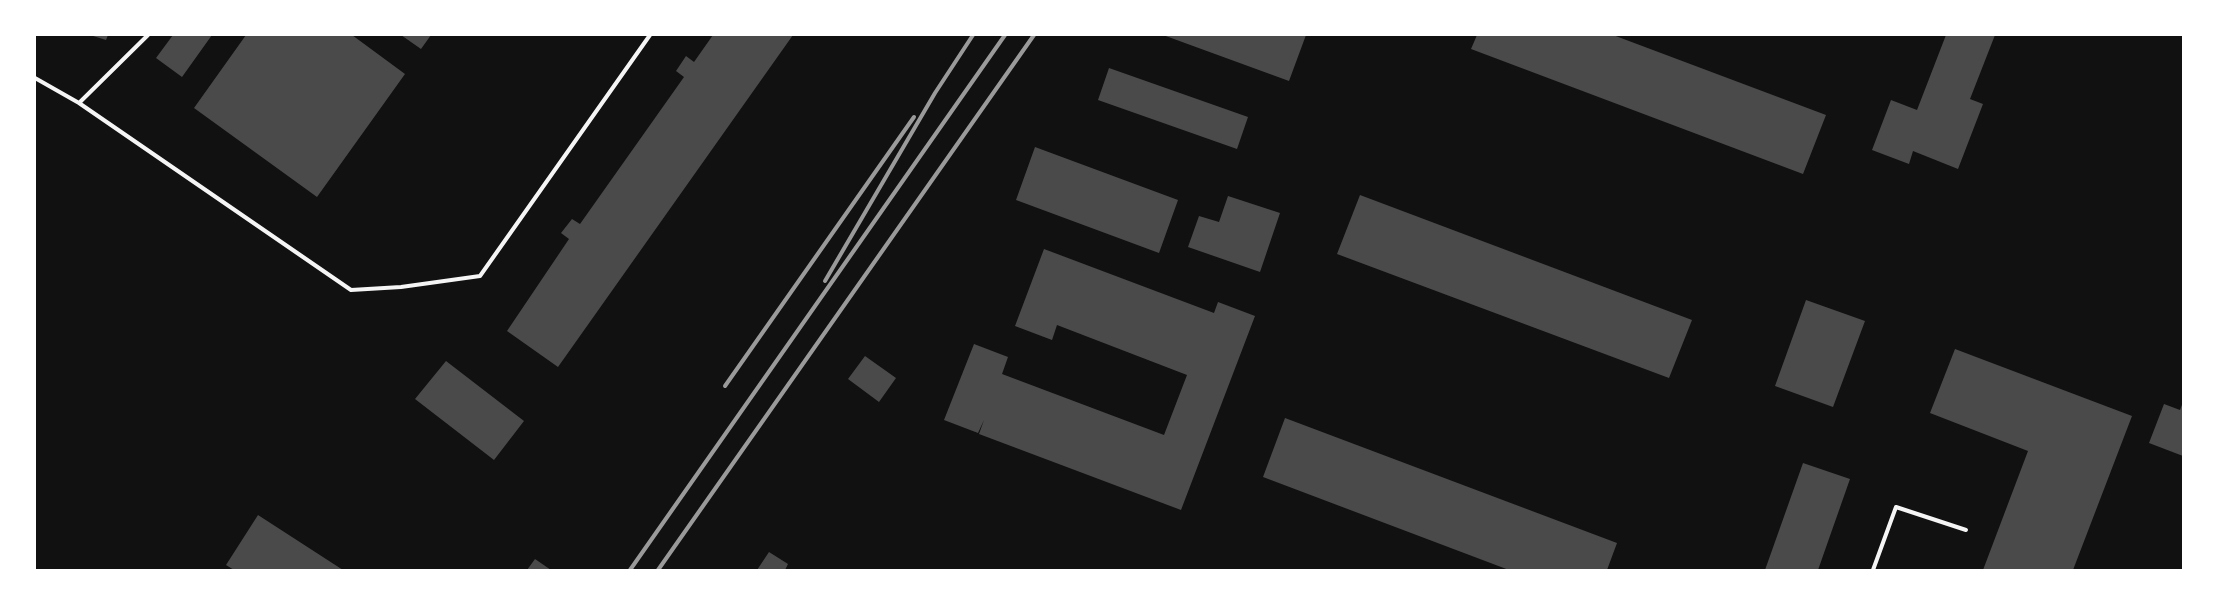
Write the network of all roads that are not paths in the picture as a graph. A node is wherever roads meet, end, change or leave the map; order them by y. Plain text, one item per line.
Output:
1 (148, 35) edge
2 (650, 35) edge
3 (35, 78) edge
4 (79, 103) junction
5 (1966, 530) dead end
6 (1873, 570) edge

1 - 4 lane
2 - 4 lane
3 - 4 lane
5 - 6 lane

